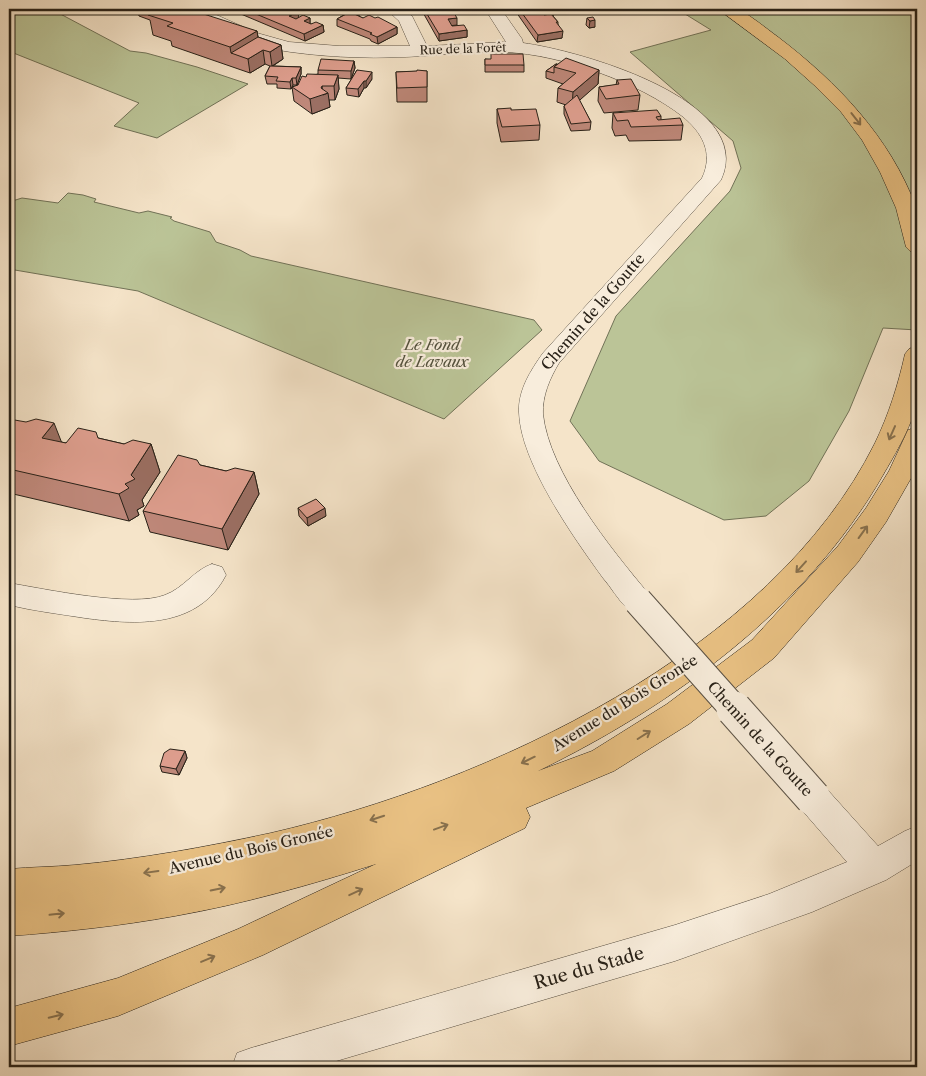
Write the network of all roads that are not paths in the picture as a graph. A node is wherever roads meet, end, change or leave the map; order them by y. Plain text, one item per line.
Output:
1 (191, 9) edge
2 (394, 9) edge
3 (493, 9) edge
4 (726, 9) edge
5 (743, 9) edge
6 (516, 48) junction
7 (422, 51) junction
8 (714, 142) joint
9 (910, 173) dead end
10 (917, 247) edge
11 (917, 354) edge
12 (917, 436) edge
13 (212, 575) dead end
14 (9, 594) edge
15 (603, 760) junction
16 (917, 842) edge
17 (874, 868) junction
18 (9, 886) edge
19 (9, 918) edge
20 (9, 1028) edge
21 (251, 1067) edge

1 - 7 street, Rue de la Forêt
2 - 7 street
3 - 6 street
4 -> 10 main road
5 - 9 main road
6 - 7 street, Rue de la Forêt
6 - 8 street, Rue de la Forêt
8 - 17 street, Chemin de la Goutte, bridge
11 -> 18 main road, Avenue du Bois Gronée
15 -> 12 main road, Avenue du Bois Gronée
13 - 14 street
19 -> 15 main road, Avenue du Bois Gronée
20 -> 15 main road
16 - 17 street, Rue du Stade
17 - 21 street, Rue du Stade

